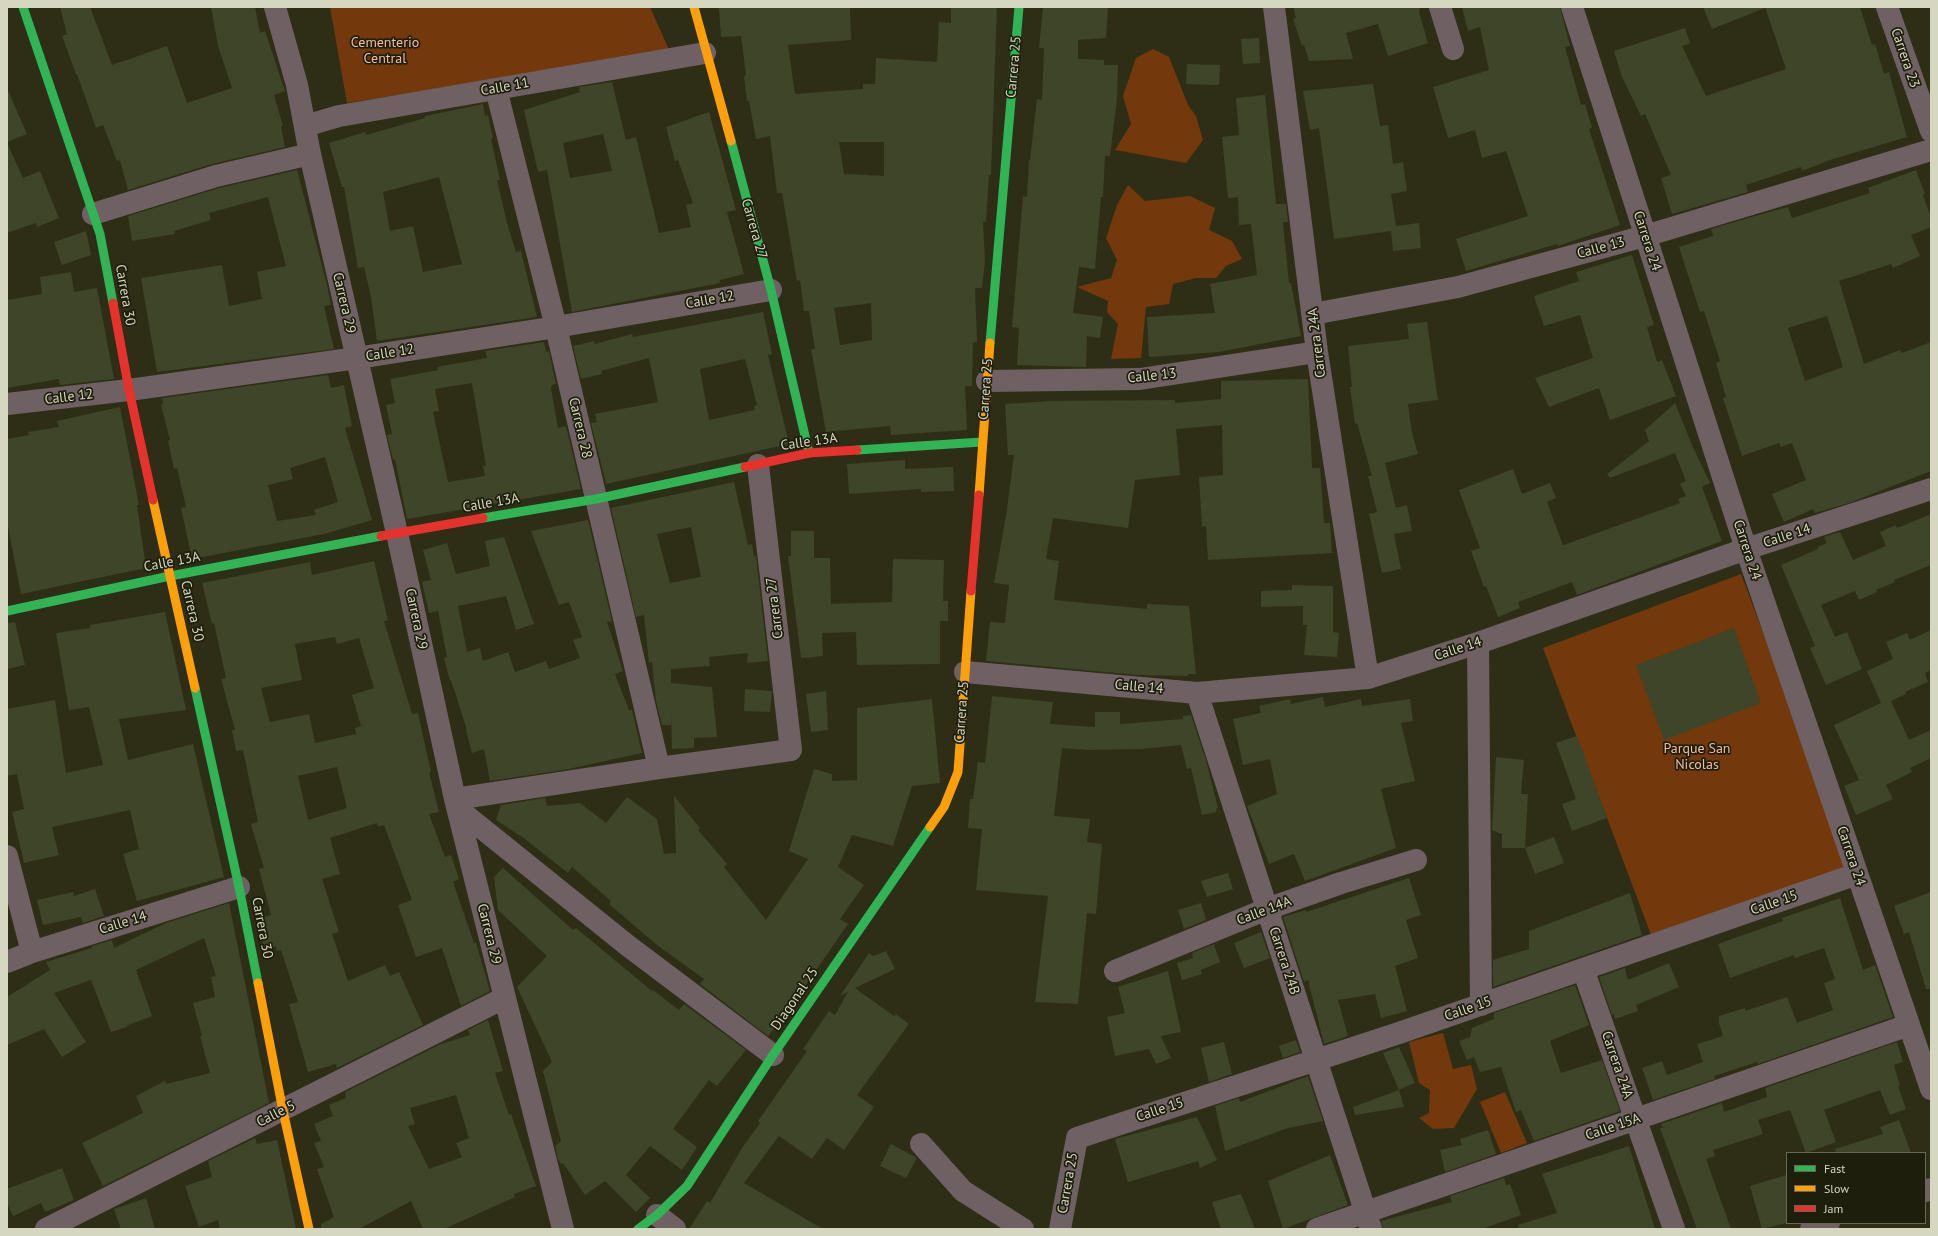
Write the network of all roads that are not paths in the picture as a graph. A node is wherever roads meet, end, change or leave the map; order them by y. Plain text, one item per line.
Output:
1 (23, 7) edge
2 (275, 7) edge
3 (694, 7) edge
4 (1019, 7) edge
5 (1274, 7) edge
6 (1440, 7) edge
7 (1572, 7) edge
8 (1887, 7) edge
9 (1453, 49) dead end
10 (705, 53) junction
11 (496, 89) junction
12 (305, 126) junction
13 (1931, 131) edge
14 (1931, 150) edge
15 (310, 154) junction
16 (93, 214) junction
17 (1645, 236) junction
18 (771, 290) junction
19 (1313, 314) junction
20 (556, 327) junction
21 (1316, 352) junction
22 (357, 358) junction
23 (987, 381) junction
24 (129, 390) junction
25 (7, 404) edge
26 (982, 442) junction
27 (809, 453) junction
28 (758, 465) junction
29 (1931, 489) edge
30 (596, 498) junction
31 (397, 533) junction
32 (1746, 549) junction
33 (170, 576) junction
34 (7, 611) edge
35 (1478, 643) junction
36 (965, 672) junction
37 (1368, 678) junction
38 (1197, 693) junction
39 (659, 768) junction
40 (958, 772) joint
41 (457, 804) junction
42 (7, 856) edge
43 (1416, 860) dead end
44 (1857, 874) junction
45 (239, 887) junction
46 (1267, 909) junction
47 (32, 952) junction
48 (7, 962) edge
49 (1583, 969) junction
50 (1115, 971) dead end
51 (504, 998) junction
52 (1481, 1005) junction
53 (1909, 1025) junction
54 (773, 1055) junction
55 (1316, 1060) junction
56 (1931, 1089) edge
57 (283, 1111) junction
58 (1636, 1119) junction
59 (1077, 1138) joint
60 (921, 1144) dead end
61 (657, 1215) junction
62 (1368, 1221) edge
63 (1826, 1224) edge
64 (46, 1229) edge
65 (309, 1229) edge
66 (563, 1229) edge
67 (638, 1229) edge
68 (675, 1229) edge
69 (1023, 1229) edge
70 (1060, 1229) edge
71 (1317, 1229) edge
72 (1674, 1229) edge
73 (1811, 1229) edge

1 - 16 street, Carrera 30
2 - 12 street, Carrera 29
3 - 10 street, Carrera 27
4 - 23 street, Carrera 25
5 - 19 street, Carrera 24A
6 - 9 street
7 - 17 street, Carrera 24
8 - 13 street, Carrera 23
10 - 11 street, Calle 11
10 - 18 street, Carrera 27
11 - 12 street, Calle 11
11 - 20 street, Carrera 28
12 - 15 street, Carrera 29
14 - 17 street, Calle 13
15 - 16 street
15 - 22 street, Carrera 29
16 - 24 street, Carrera 30
17 - 19 street, Calle 13
17 - 32 street, Carrera 24
18 - 20 street, Calle 12
18 - 27 street, Carrera 27
19 - 21 street, Carrera 24A
20 - 22 street, Calle 12
20 - 30 street, Carrera 28
21 - 23 street, Calle 13
21 - 37 street, Carrera 24A
22 - 24 street, Calle 12
22 - 31 street, Carrera 29
23 - 26 street, Carrera 25
24 - 25 street, Calle 12
24 - 33 street, Carrera 30
26 - 27 street, Calle 13A
26 - 36 street, Carrera 25
27 - 28 street, Calle 13A
28 - 30 street, Calle 13A
28 - 39 street, Carrera 27
29 - 32 street, Calle 14
30 - 31 street, Calle 13A
30 - 39 street, Carrera 28
31 - 33 street, Calle 13A
31 - 41 street, Carrera 29
32 - 35 street, Calle 14
32 - 44 street, Carrera 24
33 - 34 street, Calle 13A
33 - 45 street, Carrera 30
35 - 37 street, Calle 14
35 - 52 street
36 - 38 street, Calle 14
36 - 40 street, Carrera 25
37 - 38 street, Calle 14
38 - 46 street, Carrera 24B
39 - 41 street
40 - 54 street, Diagonal 25
41 - 51 street, Carrera 29
41 - 54 street
42 - 47 street
43 - 46 street, Calle 14A
44 - 49 street, Calle 15
44 - 53 street, Carrera 24
45 - 47 street, Calle 14
45 - 57 street, Carrera 30
46 - 50 street, Calle 14A
46 - 55 street, Carrera 24B
47 - 48 street, Calle 14
49 - 52 street, Calle 15
49 - 58 street, Carrera 24A
51 - 57 street, Calle 5
51 - 66 street, Carrera 29
52 - 55 street, Calle 15
53 - 56 street, Carrera 24
53 - 58 street, Calle 15A
54 - 61 street, Diagonal 25
55 - 59 street, Calle 15
55 - 62 street, Carrera 24B
57 - 64 street, Calle 5
57 - 65 street, Carrera 30
58 - 62 street, Calle 15A
58 - 72 street, Carrera 24A
59 - 70 street, Carrera 25
60 - 69 street
61 - 67 street, Diagonal 25
61 - 68 street
62 - 71 street, Calle 15A
63 - 73 street

